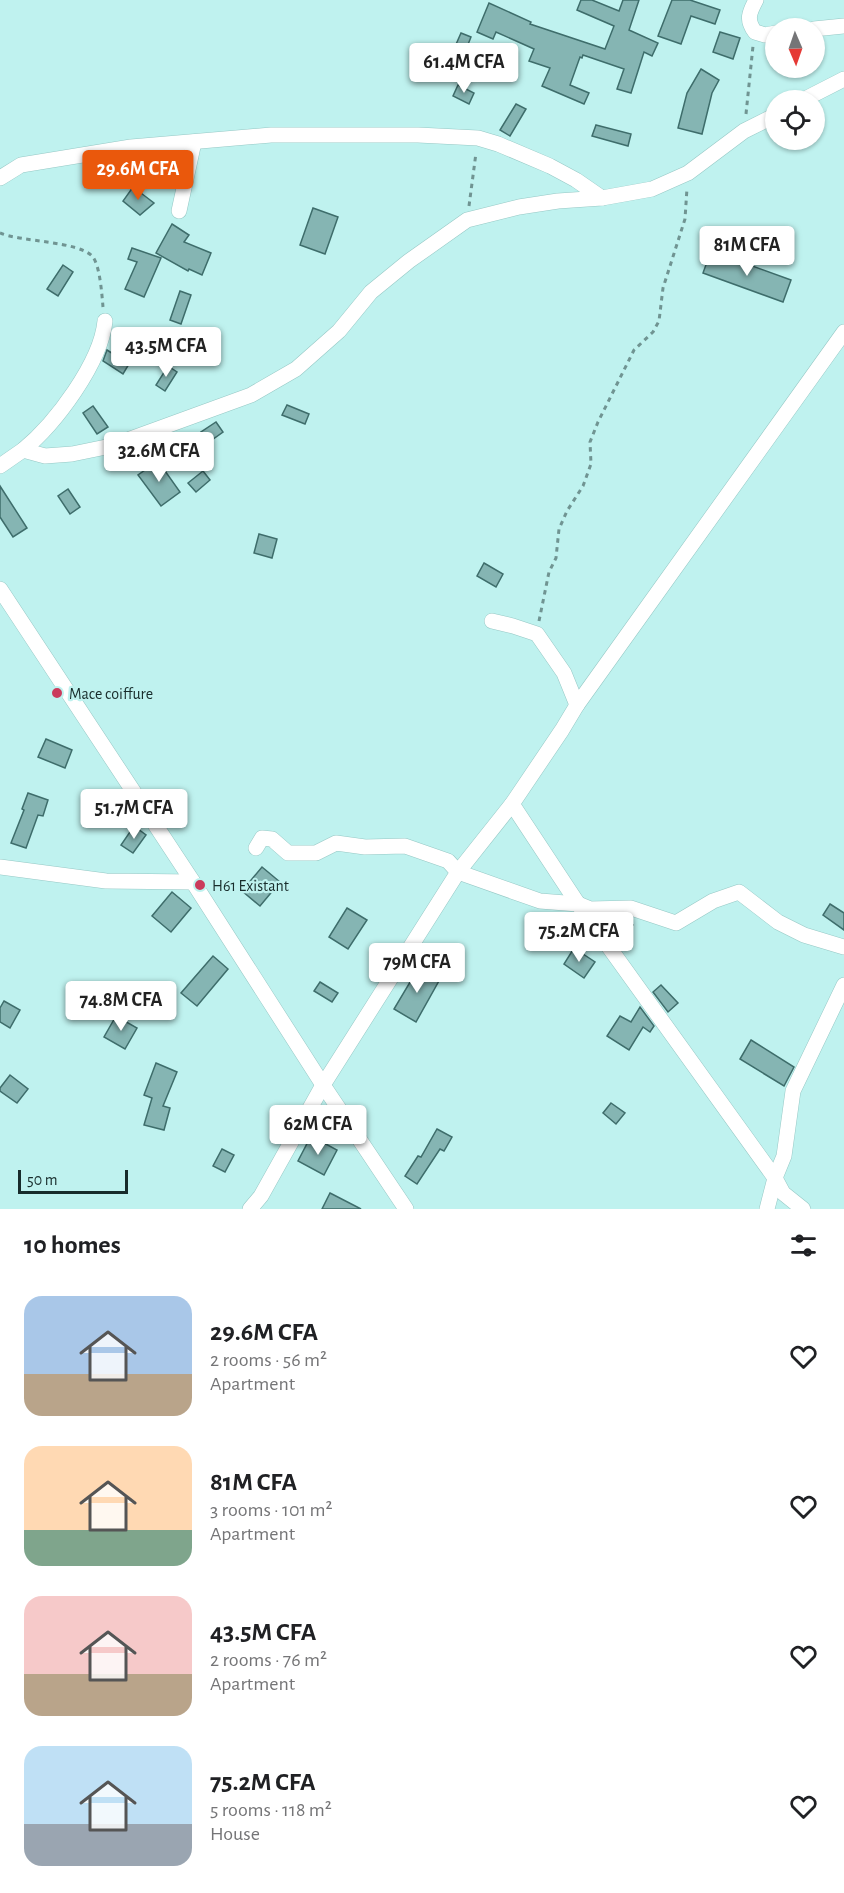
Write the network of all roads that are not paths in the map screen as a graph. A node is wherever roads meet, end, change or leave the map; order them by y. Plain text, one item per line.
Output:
1 (756, 0) edge
2 (844, 26) edge
3 (825, 28) edge
4 (765, 35) edge
5 (844, 79) edge
6 (823, 90) edge
7 (765, 120) edge
8 (194, 142) junction
9 (0, 178) edge
10 (602, 198) junction
11 (179, 212) dead end
12 (105, 321) road end
13 (844, 332) edge
14 (23, 450) junction
15 (0, 466) edge
16 (0, 588) edge
17 (492, 621) dead end
18 (577, 705) junction
19 (512, 804) junction
20 (256, 848) dead end
21 (457, 865) junction
22 (0, 867) edge
23 (193, 882) junction
24 (578, 904) junction
25 (844, 947) edge
26 (844, 985) edge
27 (322, 1084) junction
28 (776, 1178) junction
29 (250, 1209) edge
30 (406, 1209) edge
31 (767, 1209) edge
32 (803, 1209) edge

1 - 4 street
2 - 3 street
5 - 6 street
7 - 10 street
8 - 9 street
8 - 10 street
8 - 11 street
10 - 14 street
12 - 14 street
13 - 18 street
14 - 15 street
16 - 23 street
17 - 18 street
18 - 19 street
19 - 21 street
19 - 24 street
20 - 21 street
21 - 24 street
21 - 27 street
22 - 23 street
23 - 27 street
24 - 25 street
24 - 28 street
26 - 28 street
27 - 29 street
27 - 30 street
28 - 31 street
28 - 32 street

